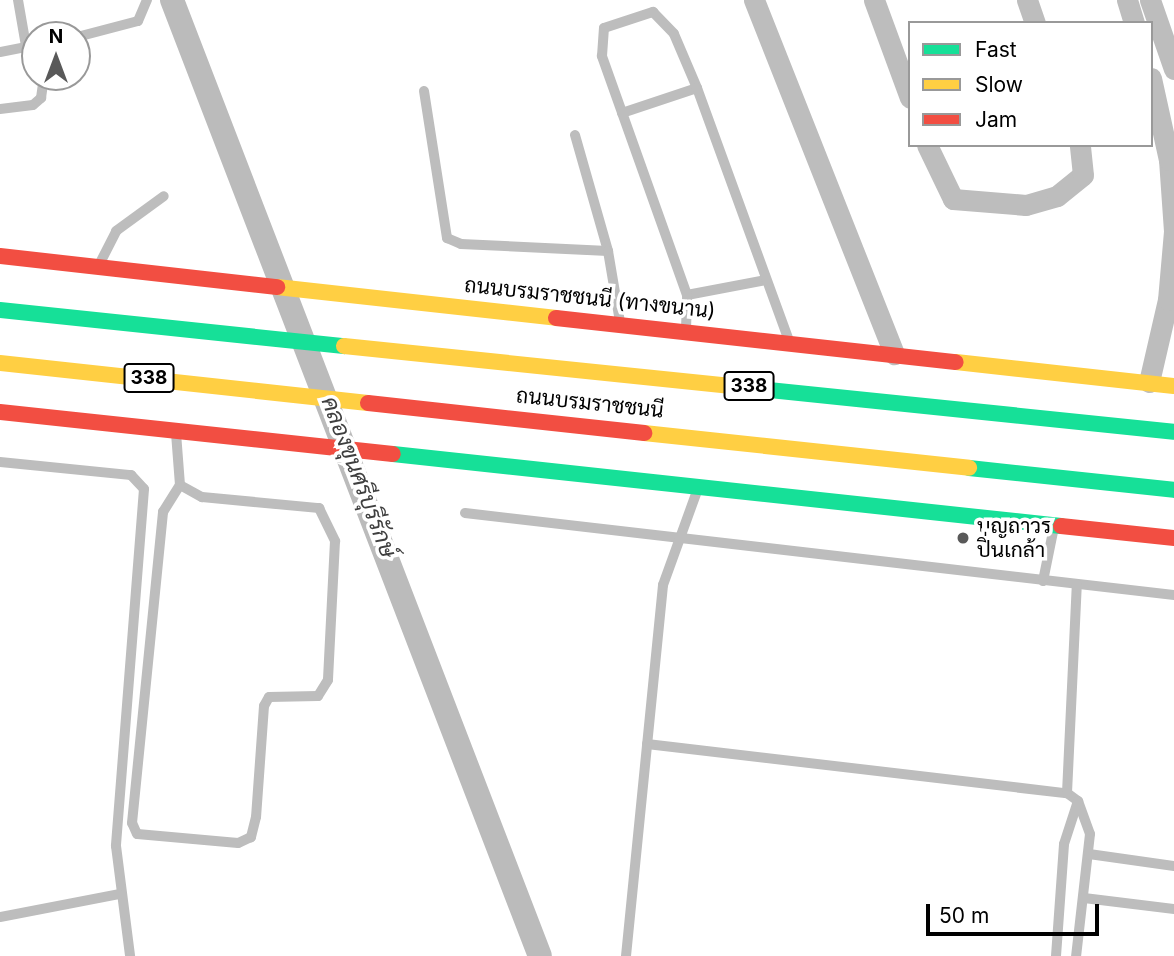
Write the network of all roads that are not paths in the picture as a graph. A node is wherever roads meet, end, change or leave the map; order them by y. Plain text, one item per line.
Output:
1 (18, 0) edge
2 (147, 0) edge
3 (754, 0) edge
4 (874, 0) edge
5 (1027, 0) edge
6 (1127, 0) edge
7 (1150, 0) edge
8 (24, 21) edge
9 (1034, 21) edge
10 (1133, 21) edge
11 (91, 33) edge
12 (21, 48) edge
13 (0, 52) edge
14 (1174, 69) edge
15 (1153, 87) edge
16 (697, 88) junction
17 (42, 91) edge
18 (424, 91) dead end
19 (908, 93) edge
20 (0, 109) edge
21 (622, 113) junction
22 (575, 135) dead end
23 (928, 147) edge
24 (1081, 147) edge
25 (164, 197) dead end
26 (608, 251) junction
27 (0, 256) edge
28 (99, 266) junction
29 (766, 280) junction
30 (687, 296) junction
31 (1171, 301) edge
32 (0, 310) edge
33 (620, 322) junction
34 (686, 329) junction
35 (789, 342) junction
36 (894, 354) junction
37 (0, 363) edge
38 (1149, 382) junction
39 (1174, 386) edge
40 (0, 412) edge
41 (176, 430) junction
42 (1174, 432) edge
43 (0, 462) edge
44 (180, 485) junction
45 (699, 485) junction
46 (1174, 490) edge
47 (465, 513) dead end
48 (1055, 524) junction
49 (677, 537) junction
50 (1174, 538) edge
51 (1043, 581) junction
52 (1077, 584) junction
53 (1174, 595) edge
54 (647, 744) junction
55 (1067, 793) junction
56 (1078, 801) junction
57 (1089, 854) junction
58 (1174, 866) edge
59 (118, 894) junction
60 (1084, 898) junction
61 (1174, 909) edge
62 (0, 917) edge
63 (130, 956) edge
64 (626, 956) edge
65 (1056, 956) edge
66 (1076, 956) edge

1 - 8 lane
2 - 11 lane
3 - 36 street
4 - 19 street
5 - 9 street
6 - 10 street
7 - 14 street
12 - 13 lane
15 - 31 street
16 - 21 lane
16 - 21 lane
16 - 29 lane
17 - 20 lane
18 - 26 lane
21 - 30 lane
22 - 26 lane
23 - 24 street
25 - 28 lane
26 - 33 lane
27 - 28 main road, ถนนบรมราชชนนี (ทางขนาน) / 338
28 - 33 main road, ถนนบรมราชชนนี (ทางขนาน) / 338
29 - 30 lane
29 - 35 lane
30 - 34 lane
31 - 38 street
32 - 42 main road, ถนนบรมราชชนนี / 338
33 - 34 main road, ถนนบรมราชชนนี (ทางขนาน) / 338
34 - 35 main road, ถนนบรมราชชนนี (ทางขนาน) / 338
35 - 36 main road, ถนนบรมราชชนนี (ทางขนาน) / 338
36 - 38 main road, ถนนบรมราชชนนี (ทางขนาน) / 338
37 - 46 main road, ถนนบรมราชชนนี / 338
38 - 39 main road, ถนนบรมราชชนนี (ทางขนาน) / 338
40 - 41 main road, 338
41 - 44 lane
41 - 45 main road, 338
43 - 59 lane
44 - 44 lane
45 - 48 main road, 338
45 - 49 lane
47 - 49 lane
48 - 50 main road, 338
48 - 51 lane
49 - 51 lane
49 - 54 lane
51 - 52 lane
52 - 53 lane
52 - 55 lane
54 - 55 lane
54 - 64 lane
55 - 56 lane
56 - 57 lane
56 - 65 lane
57 - 58 lane
57 - 60 lane
59 - 62 lane
59 - 63 lane
60 - 61 lane
60 - 66 lane

